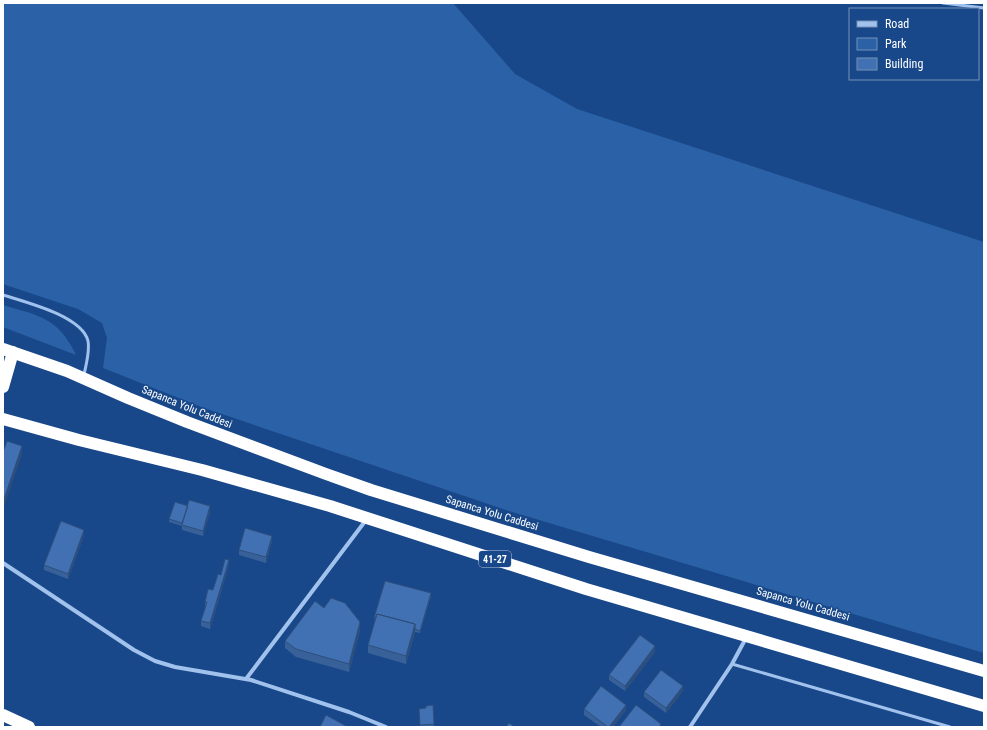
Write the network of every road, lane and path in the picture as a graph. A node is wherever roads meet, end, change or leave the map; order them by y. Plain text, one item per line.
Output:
1 (943, 3) edge
2 (984, 8) edge
3 (3, 295) edge
4 (8, 350) edge
5 (84, 378) junction
6 (3, 387) edge
7 (3, 419) edge
8 (367, 518) junction
9 (3, 563) edge
10 (746, 637) junction
11 (732, 664) junction
12 (984, 671) edge
13 (246, 679) junction
14 (984, 706) edge
15 (3, 715) edge
16 (29, 727) edge
17 (386, 727) edge
18 (690, 727) edge
19 (950, 727) edge

1 - 2 lane
3 - 5 lane
4 - 5 highway, Sapanca Yolu Caddesi
4 - 6 highway
5 - 12 highway, Sapanca Yolu Caddesi
7 - 8 highway, 41-27
8 - 10 highway, 41-27
8 - 13 street
9 - 13 street
10 - 11 street
10 - 14 highway, 41-27
11 - 18 street
11 - 19 lane
13 - 17 street
15 - 16 highway

